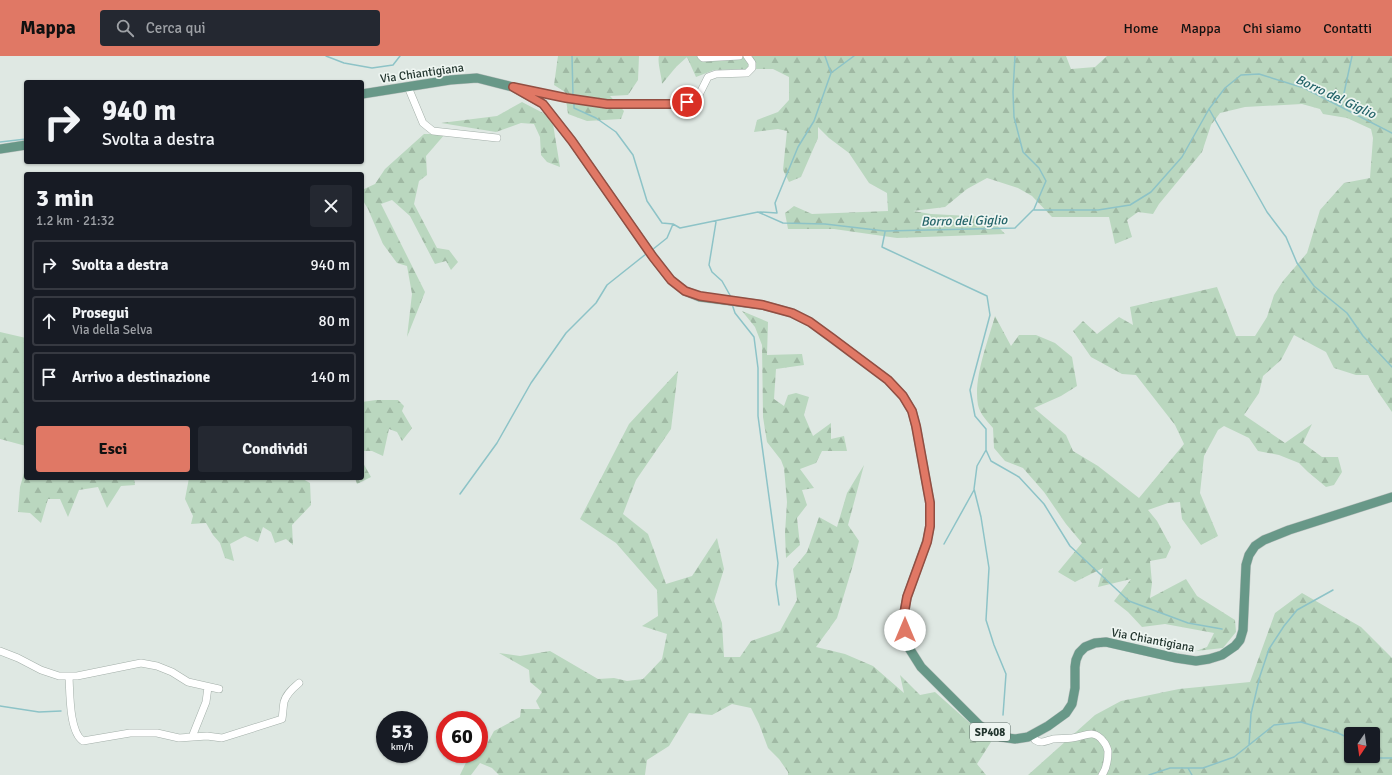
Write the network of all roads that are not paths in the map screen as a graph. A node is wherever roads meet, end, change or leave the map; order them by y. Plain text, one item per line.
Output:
1 (701, 56) edge
2 (739, 56) edge
3 (747, 56) edge
4 (408, 87) junction
5 (513, 87) junction
6 (364, 94) edge
7 (497, 138) dead end
8 (24, 145) edge
9 (0, 149) edge
10 (1392, 497) edge
11 (0, 652) edge
12 (69, 677) junction
13 (299, 683) dead end
14 (208, 687) junction
15 (219, 689) dead end
16 (1033, 734) junction
17 (192, 737) junction
18 (1102, 775) edge

1 - 2 street
3 - 5 street
4 - 5 main road, Via Chiantigiana / SP408
4 - 6 main road, Via Chiantigiana / SP408
4 - 7 street
5 - 16 main road, Via Chiantigiana / SP408
8 - 9 main road
10 - 16 main road, Via Chiantigiana / SP408
11 - 12 street
12 - 14 street
12 - 17 street
13 - 17 street
14 - 15 street
14 - 17 street
16 - 18 street

